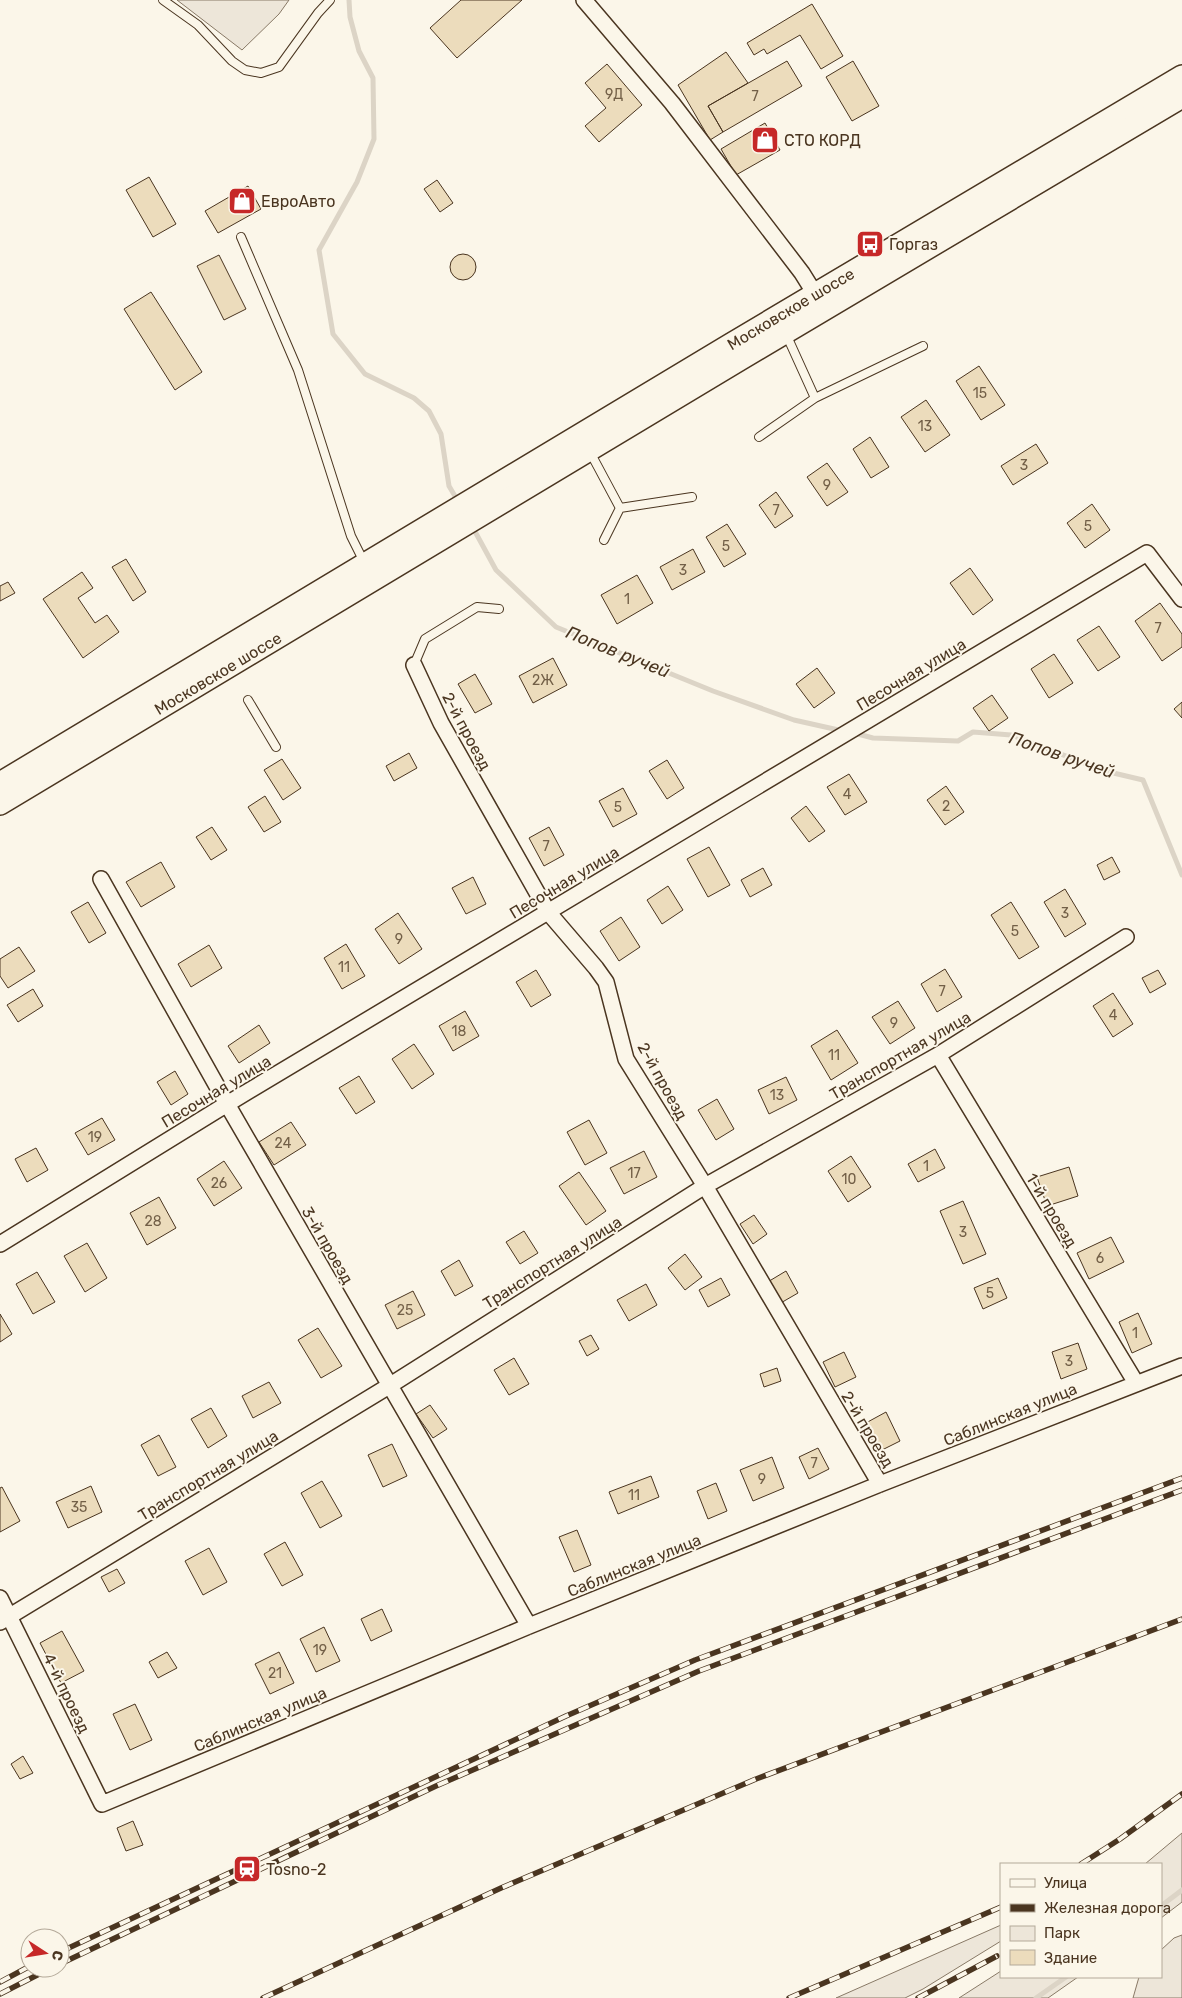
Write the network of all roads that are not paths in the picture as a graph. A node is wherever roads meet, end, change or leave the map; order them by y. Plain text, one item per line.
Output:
1 (163, 0) edge
2 (330, 0) edge
3 (584, 0) edge
4 (1182, 76) edge
5 (1182, 97) edge
6 (241, 237) dead end
7 (820, 302) junction
8 (785, 333) junction
9 (923, 346) dead end
10 (815, 398) junction
11 (759, 437) dead end
12 (590, 450) junction
13 (692, 497) dead end
14 (481, 505) junction
15 (620, 508) junction
16 (430, 535) junction
17 (604, 540) dead end
18 (365, 563) junction
19 (1182, 599) edge
20 (499, 609) dead end
21 (414, 665) joint
22 (248, 700) dead end
23 (276, 747) dead end
24 (0, 782) edge
25 (0, 804) edge
26 (101, 879) dead end
27 (548, 912) junction
28 (1126, 937) dead end
29 (938, 1055) junction
30 (227, 1104) junction
31 (705, 1186) junction
32 (0, 1244) edge
33 (1182, 1366) edge
34 (1136, 1383) junction
35 (389, 1386) junction
36 (880, 1484) junction
37 (0, 1598) edge
38 (5, 1619) edge
39 (529, 1626) junction
40 (102, 1804) joint

1 - 2 lane
3 - 7 street
4 - 7 main road, Московское шоссе
5 - 7 main road, Московское шоссе
6 - 18 lane
7 - 8 main road, Московское шоссе
7 - 14 main road, Московское шоссе
8 - 10 lane
8 - 12 main road, Московское шоссе
9 - 10 lane
10 - 11 lane
12 - 14 main road, Московское шоссе
12 - 15 lane
13 - 15 lane
14 - 16 main road
15 - 17 lane
16 - 18 main road, Московское шоссе
16 - 25 main road, Московское шоссе
18 - 24 main road, Московское шоссе
19 - 27 street, Песочная улица
20 - 21 lane
21 - 27 street, 2-й проезд
22 - 23 lane
26 - 30 street, 3-й проезд
27 - 30 street, Песочная улица
27 - 31 street, 2-й проезд
28 - 29 street, Транспортная улица
29 - 31 street, Транспортная улица
29 - 34 street, 1-й проезд
30 - 32 street, Песочная улица
30 - 35 street, 3-й проезд
31 - 35 street, Транспортная улица
31 - 36 street, 2-й проезд
33 - 34 street, Саблинская улица
34 - 36 street, Саблинская улица
35 - 38 street, Транспортная улица
35 - 39 street, 3-й проезд
36 - 39 street, Саблинская улица
37 - 38 street, 4-й проезд
38 - 40 street, 4-й проезд
39 - 40 street, Саблинская улица

